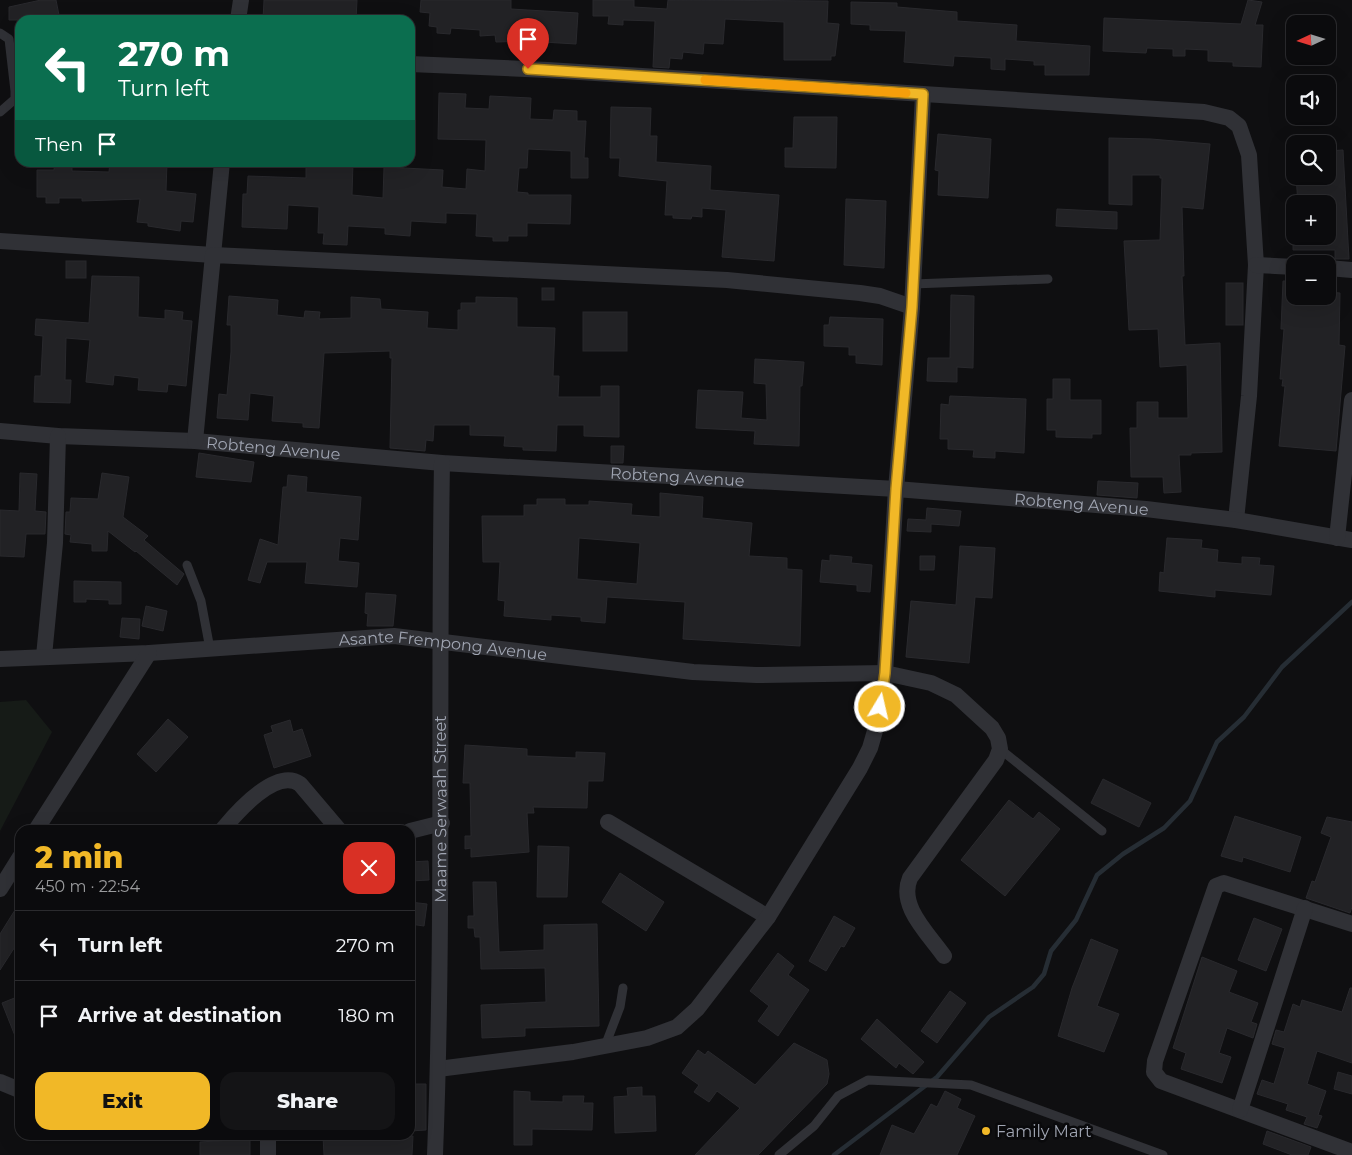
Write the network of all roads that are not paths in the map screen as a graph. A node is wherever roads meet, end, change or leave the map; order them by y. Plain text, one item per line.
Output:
1 (241, 0) edge
2 (239, 15) edge
3 (0, 34) edge
4 (415, 64) edge
5 (923, 94) junction
6 (0, 112) edge
7 (222, 167) edge
8 (0, 241) edge
9 (213, 255) junction
10 (1256, 265) junction
11 (1286, 267) edge
12 (1336, 269) edge
13 (1352, 270) edge
14 (1048, 279) dead end
15 (913, 284) junction
16 (912, 307) junction
17 (1352, 400) edge
18 (0, 431) edge
19 (58, 436) junction
20 (195, 441) junction
21 (442, 463) junction
22 (896, 489) junction
23 (1236, 520) junction
24 (1345, 539) edge
25 (187, 565) dead end
26 (439, 641) junction
27 (210, 649) junction
28 (149, 653) junction
29 (44, 656) junction
30 (0, 659) edge
31 (885, 673) junction
32 (1000, 749) junction
33 (608, 822) dead end
34 (442, 823) junction
35 (39, 825) edge
36 (226, 825) edge
37 (335, 825) edge
38 (415, 830) edge
39 (1102, 831) dead end
40 (15, 865) edge
41 (0, 889) edge
42 (1305, 908) junction
43 (768, 917) junction
44 (1352, 924) edge
45 (944, 956) dead end
46 (623, 988) dead end
47 (605, 1046) junction
48 (438, 1069) junction
49 (0, 1082) edge
50 (15, 1088) edge
51 (1240, 1110) junction
52 (268, 1140) edge
53 (1352, 1152) edge
54 (268, 1155) edge
55 (435, 1155) edge
56 (779, 1155) edge
57 (1163, 1155) edge

1 - 2 street
3 - 6 lane
4 - 5 street
5 - 10 street
5 - 15 street
7 - 9 street
8 - 9 street
9 - 16 street
9 - 20 street
10 - 11 street
10 - 23 street
12 - 13 street
14 - 15 lane
15 - 16 street
16 - 22 street
17 - 24 street
18 - 19 street, Robteng Avenue
19 - 20 street, Robteng Avenue
19 - 29 street
20 - 21 street, Robteng Avenue
21 - 22 street, Robteng Avenue
21 - 26 street, Maame Serwaah Street
22 - 23 street, Robteng Avenue
22 - 31 street
23 - 24 street, Robteng Avenue
25 - 27 lane
26 - 27 street, Asante Frempong Avenue
26 - 31 street, Asante Frempong Avenue
26 - 34 street, Maame Serwaah Street
27 - 28 street, Asante Frempong Avenue
28 - 29 street, Asante Frempong Avenue
28 - 35 street
29 - 30 street, Asante Frempong Avenue
31 - 32 street, Asante Frempong Avenue
31 - 43 street
32 - 39 lane
32 - 45 street
33 - 43 street
34 - 38 street
34 - 48 street, Maame Serwaah Street
36 - 37 street
40 - 41 street
42 - 44 street
42 - 51 street
42 - 51 street
43 - 47 street
46 - 47 lane
47 - 48 street
48 - 55 street, Maame Serwaah Street
49 - 50 street
51 - 53 street
52 - 54 street
56 - 57 lane

